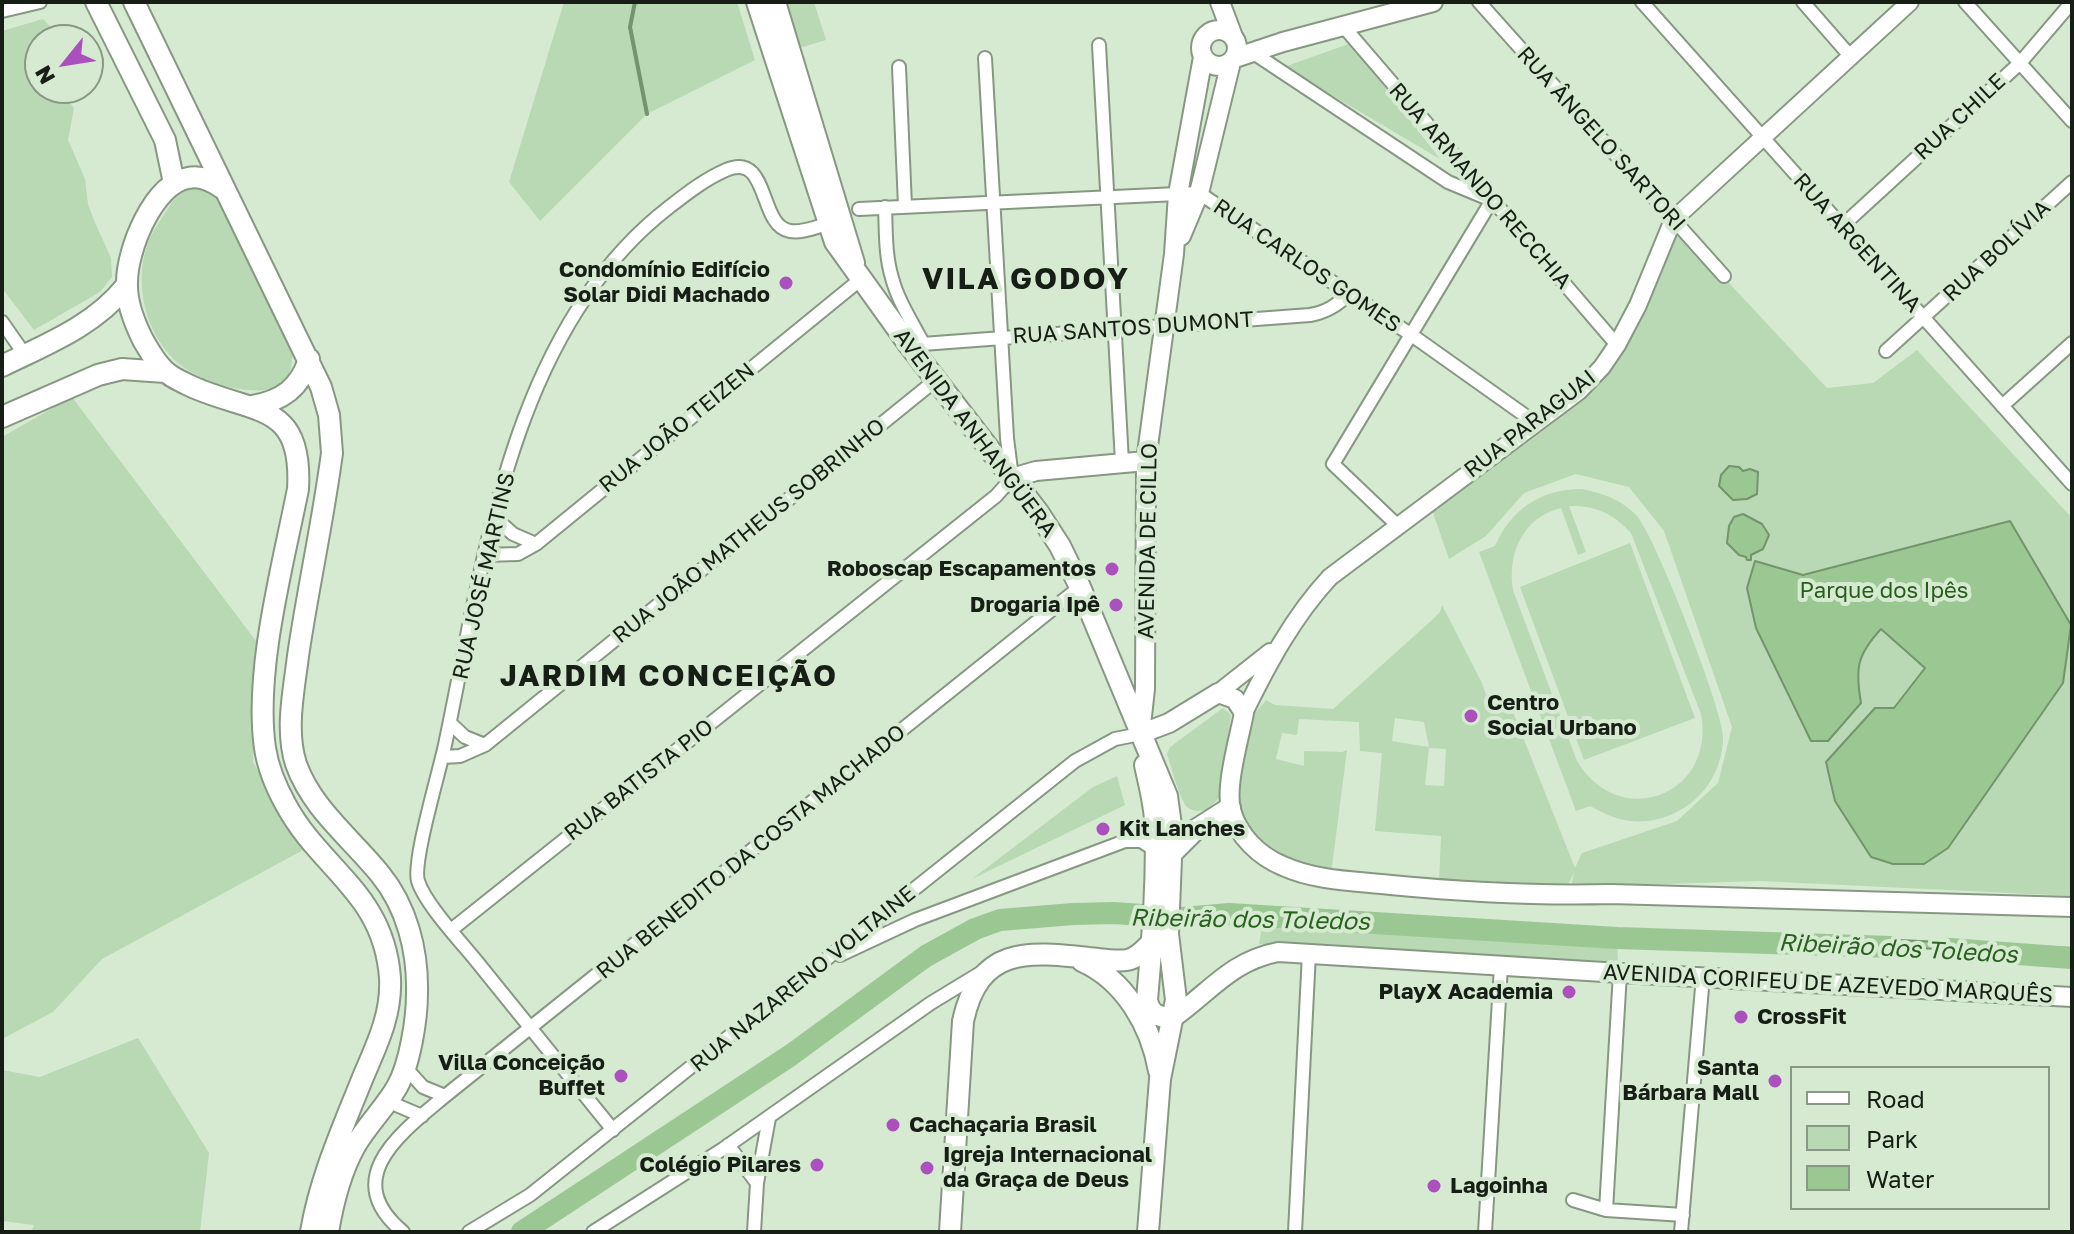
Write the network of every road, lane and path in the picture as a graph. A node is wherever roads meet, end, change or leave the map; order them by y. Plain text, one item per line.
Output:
1 (40, 2) edge
2 (96, 2) edge
3 (134, 2) edge
4 (757, 2) edge
5 (775, 2) edge
6 (1219, 2) edge
7 (1433, 2) edge
8 (1479, 2) edge
9 (1642, 2) edge
10 (1803, 2) edge
11 (1910, 2) edge
12 (1965, 2) edge
13 (2072, 2) edge
14 (2, 11) edge
15 (1344, 27) junction
16 (1208, 33) junction
17 (1099, 45) dead end
18 (1237, 49) junction
19 (1203, 57) junction
20 (1851, 57) junction
21 (785, 58) junction
22 (985, 58) dead end
23 (2020, 63) junction
24 (899, 67) dead end
25 (2072, 121) edge
26 (1762, 137) junction
27 (2072, 182) edge
28 (174, 183) junction
29 (222, 188) junction
30 (1199, 193) junction
31 (1178, 194) junction
32 (1107, 197) junction
33 (1492, 200) junction
34 (993, 202) junction
35 (905, 206) junction
36 (885, 207) junction
37 (859, 209) dead end
38 (1673, 220) junction
39 (827, 224) junction
40 (1842, 226) junction
41 (1174, 254) junction
42 (858, 275) junction
43 (1724, 276) dead end
44 (126, 286) junction
45 (1350, 293) junction
46 (1924, 318) junction
47 (2, 322) edge
48 (1164, 326) junction
49 (1114, 329) junction
50 (1413, 336) junction
51 (1001, 337) junction
52 (2072, 343) edge
53 (916, 344) junction
54 (1617, 345) junction
55 (1886, 351) dead end
56 (25, 355) junction
57 (309, 359) junction
58 (2, 366) edge
59 (165, 372) junction
60 (937, 379) junction
61 (252, 406) junction
62 (2002, 406) junction
63 (2, 417) edge
64 (1537, 424) junction
65 (1146, 461) junction
66 (1122, 462) junction
67 (1012, 478) junction
68 (2072, 484) edge
69 (494, 517) junction
70 (1397, 525) junction
71 (536, 544) junction
72 (484, 555) junction
73 (1080, 587) junction
74 (1278, 646) junction
75 (1218, 693) junction
76 (1244, 713) junction
77 (450, 723) junction
78 (1140, 734) junction
79 (485, 745) junction
80 (443, 757) junction
81 (1230, 808) junction
82 (1163, 852) junction
83 (904, 898) junction
84 (2072, 907) edge
85 (915, 920) junction
86 (451, 930) junction
87 (1158, 936) junction
88 (1309, 953) junction
89 (1071, 956) junction
90 (819, 965) junction
91 (1501, 966) junction
92 (989, 969) junction
93 (1620, 973) junction
94 (1703, 976) junction
95 (2072, 997) edge
96 (931, 1003) junction
97 (1173, 1018) junction
98 (963, 1021) junction
99 (532, 1028) junction
100 (376, 1048) junction
101 (405, 1067) junction
102 (1160, 1079) junction
103 (445, 1096) junction
104 (387, 1101) junction
105 (422, 1116) junction
106 (769, 1118) junction
107 (613, 1130) junction
108 (728, 1145) junction
109 (757, 1183) junction
110 (1573, 1200) dead end
111 (1606, 1210) junction
112 (1683, 1215) junction
113 (311, 1232) edge
114 (328, 1232) edge
115 (403, 1232) edge
116 (469, 1232) edge
117 (593, 1232) edge
118 (754, 1232) edge
119 (950, 1232) edge
120 (1148, 1232) edge
121 (1295, 1232) edge
122 (1485, 1232) edge
123 (1681, 1232) edge

1 - 14 street
2 - 28 main road
3 - 29 main road
4 - 21 main road
5 - 21 main road
6 - 16 main road
6 - 18 main road
7 - 15 main road
8 - 38 street, RUA ÂNGELO SARTORI
9 - 26 street, RUA ARGENTINA
10 - 20 street
11 - 20 street, RUA PARAGUAI
12 - 23 street
13 - 23 street, RUA CHILE
15 - 18 main road
15 - 33 street, RUA ARMANDO RECCHIA
16 - 18 main road
16 - 19 main road
17 - 32 street
18 - 19 main road
18 - 30 main road, AVENIDA DE CILLO
18 - 33 street
19 - 31 main road, AVENIDA DE CILLO
20 - 26 street, RUA PARAGUAI
21 - 39 main road, AVENIDA ANHANGÜERA
21 - 42 main road, AVENIDA ANHANGÜERA
22 - 34 street
23 - 25 street
23 - 40 street, RUA CHILE
24 - 35 street
26 - 38 street, RUA PARAGUAI
26 - 40 street, RUA ARGENTINA
27 - 46 street, RUA BOLÍVIA
28 - 29 main road
28 - 44 main road
29 - 57 main road
30 - 31 street, RUA CARLOS GOMES
30 - 41 main road, AVENIDA DE CILLO
30 - 45 street, RUA CARLOS GOMES
31 - 32 street, RUA CARLOS GOMES
31 - 41 main road, AVENIDA DE CILLO
32 - 34 street, RUA CARLOS GOMES
32 - 49 street
33 - 50 street
33 - 54 street, RUA ARMANDO RECCHIA
34 - 35 street, RUA CARLOS GOMES
34 - 51 street
35 - 36 street, RUA CARLOS GOMES
36 - 37 street, RUA CARLOS GOMES
36 - 53 street
38 - 43 street, RUA ÂNGELO SARTORI
38 - 54 street, RUA PARAGUAI
39 - 42 main road, AVENIDA ANHANGÜERA
39 - 69 street, RUA JOSÉ MARTINS
40 - 46 street, RUA ARGENTINA
41 - 48 main road, AVENIDA DE CILLO
42 - 53 main road, AVENIDA ANHANGÜERA
42 - 71 street, RUA JOÃO TEIZEN
44 - 56 main road
44 - 59 main road
45 - 48 street, RUA SANTOS DUMONT
45 - 50 street, RUA CARLOS GOMES
46 - 55 street, RUA BOLÍVIA
46 - 62 street, RUA ARGENTINA
47 - 56 street
48 - 49 street, RUA SANTOS DUMONT
48 - 65 main road, AVENIDA DE CILLO
49 - 51 street, RUA SANTOS DUMONT
49 - 66 street
50 - 64 street, RUA CARLOS GOMES
50 - 70 street
51 - 53 street, RUA SANTOS DUMONT
51 - 67 street
52 - 62 street
53 - 60 main road, AVENIDA ANHANGÜERA
54 - 64 street, RUA PARAGUAI
56 - 58 main road
57 - 61 main road
57 - 101 main road
59 - 61 main road
59 - 63 main road
60 - 67 main road, AVENIDA ANHANGÜERA
60 - 79 street, RUA JOÃO MATHEUS SOBRINHO
61 - 100 main road
62 - 68 street, RUA ARGENTINA
64 - 70 street, RUA PARAGUAI
65 - 66 main road
65 - 78 main road, AVENIDA DE CILLO
66 - 67 main road
67 - 73 main road, AVENIDA ANHANGÜERA
67 - 86 street, RUA BATISTA PIO
69 - 71 street
69 - 72 street, RUA JOSÉ MARTINS
70 - 74 street, RUA PARAGUAI
71 - 72 street, RUA JOÃO TEIZEN
72 - 77 street, RUA JOSÉ MARTINS
73 - 78 main road, AVENIDA ANHANGÜERA
73 - 99 street, RUA BENEDITO DA COSTA MACHADO
74 - 75 street, RUA PARAGUAI
74 - 76 street, RUA PARAGUAI
75 - 76 main road
75 - 78 main road
76 - 81 main road, RUA PARAGUAI
77 - 79 street
77 - 80 street, RUA JOSÉ MARTINS
78 - 82 main road, AVENIDA DE CILLO
78 - 83 street, RUA NAZARENO VOLTAINE
79 - 80 street, RUA JOÃO MATHEUS SOBRINHO
80 - 86 street, RUA JOSÉ MARTINS
81 - 82 main road
81 - 84 main road
82 - 85 street
82 - 87 main road, AVENIDA DE CILLO
83 - 85 street
83 - 90 street, RUA NAZARENO VOLTAINE
85 - 90 street
86 - 99 street, RUA JOSÉ MARTINS
87 - 89 main road
87 - 97 main road, AVENIDA DE CILLO
87 - 97 main road
88 - 91 main road, AVENIDA CORIFEU DE AZEVEDO MARQUÊS
88 - 97 main road, AVENIDA CORIFEU DE AZEVEDO MARQUÊS
88 - 121 street
89 - 92 main road
89 - 102 main road
90 - 107 street, RUA NAZARENO VOLTAINE
91 - 93 main road, AVENIDA CORIFEU DE AZEVEDO MARQUÊS
91 - 122 street
92 - 96 street
92 - 98 main road
93 - 94 main road, AVENIDA CORIFEU DE AZEVEDO MARQUÊS
93 - 111 street
94 - 95 main road, AVENIDA CORIFEU DE AZEVEDO MARQUÊS
94 - 112 street
96 - 98 street
96 - 106 street
97 - 102 main road, AVENIDA DE CILLO
98 - 119 main road
99 - 103 street, RUA BENEDITO DA COSTA MACHADO
99 - 107 street, RUA JOSÉ MARTINS
100 - 104 main road
100 - 113 main road
101 - 103 street
101 - 104 main road
102 - 120 main road, AVENIDA DE CILLO
103 - 105 street, RUA BENEDITO DA COSTA MACHADO
104 - 105 street
104 - 114 main road
105 - 115 street
106 - 108 street
106 - 109 street
107 - 116 street, RUA NAZARENO VOLTAINE
108 - 109 street
108 - 117 street
109 - 118 street
110 - 111 street
111 - 112 street
112 - 123 street

